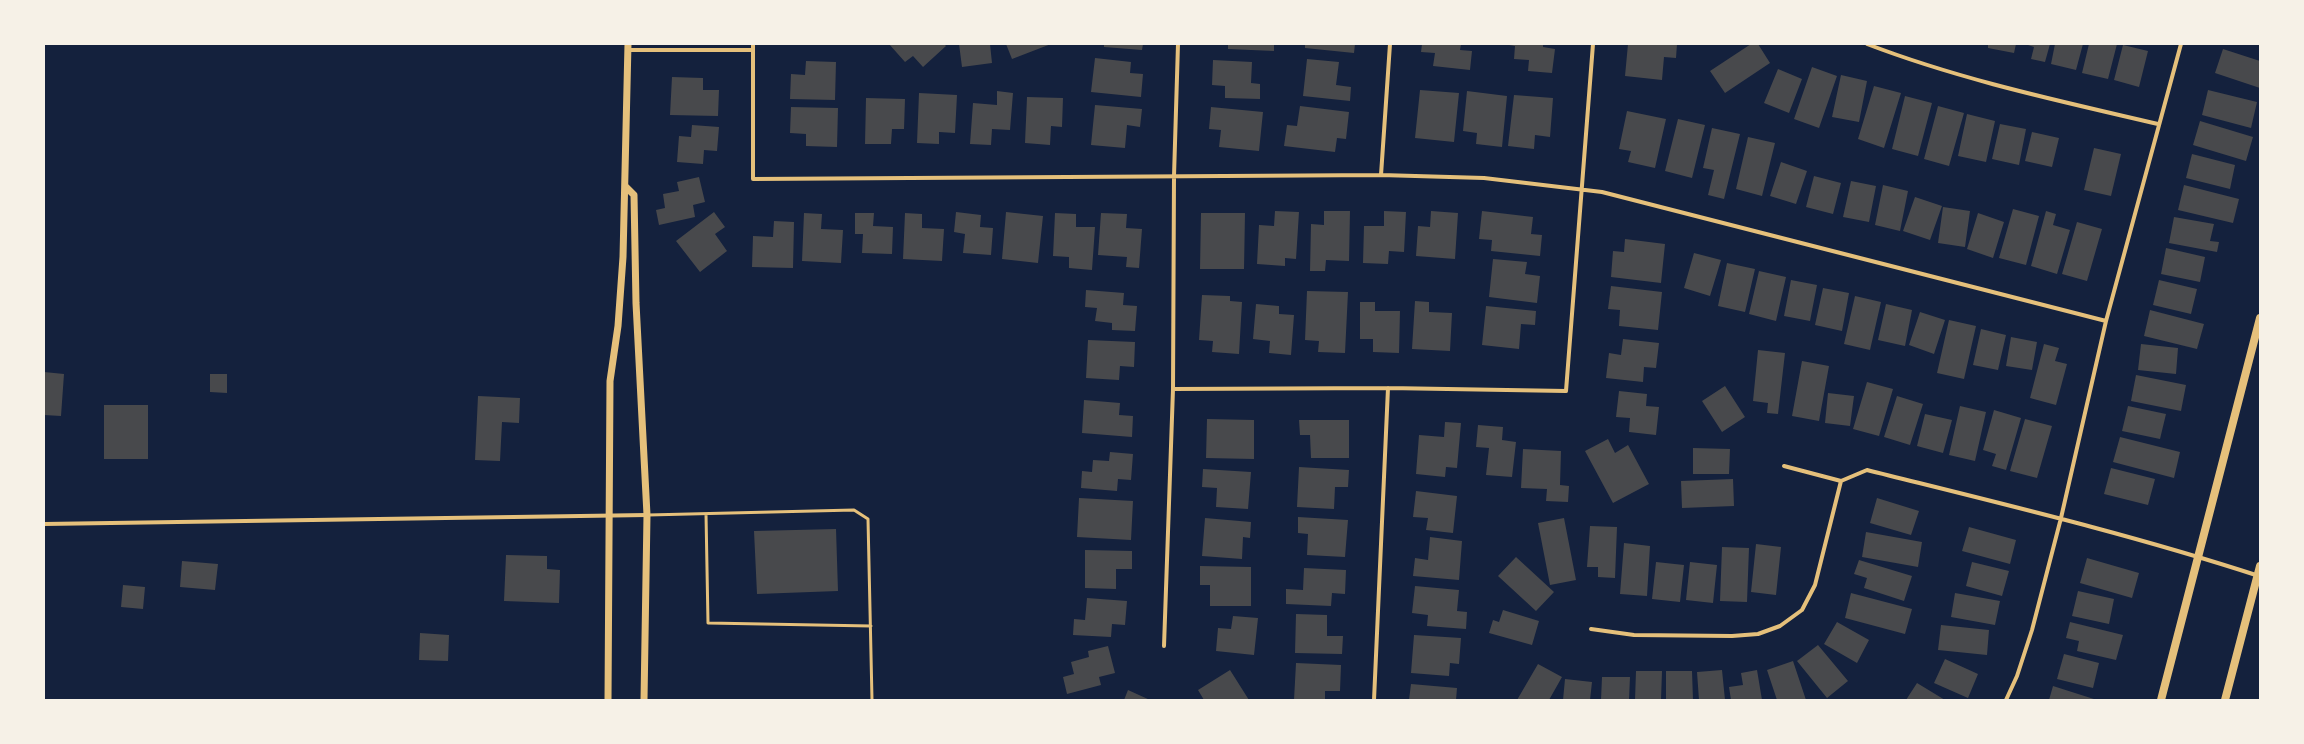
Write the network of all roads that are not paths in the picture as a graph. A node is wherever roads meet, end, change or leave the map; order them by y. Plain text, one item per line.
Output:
1 (753, 44) edge
2 (1178, 44) edge
3 (1390, 44) edge
4 (1593, 44) edge
5 (1867, 44) edge
6 (2181, 44) edge
7 (628, 47) edge
8 (753, 50) junction
9 (2158, 124) junction
10 (1381, 175) junction
11 (1174, 176) junction
12 (625, 186) junction
13 (1582, 189) junction
14 (2260, 318) edge
15 (2106, 321) junction
16 (1388, 388) junction
17 (1173, 389) junction
18 (1784, 466) dead end
19 (1841, 481) junction
20 (706, 514) junction
21 (647, 515) junction
22 (609, 516) junction
23 (2061, 518) junction
24 (44, 524) edge
25 (2198, 556) junction
26 (2260, 566) edge
27 (2259, 576) edge
28 (871, 626) junction
29 (1591, 629) dead end
30 (1164, 646) dead end
31 (608, 700) edge
32 (644, 700) edge
33 (872, 700) edge
34 (1374, 700) edge
35 (2006, 700) edge
36 (2161, 700) edge
37 (2225, 700) edge

1 - 8 street
2 - 11 street
3 - 10 street
4 - 13 street
5 - 9 street
6 - 9 street
7 - 8 street
7 - 12 street
8 - 11 street
9 - 15 street
10 - 11 street
10 - 13 street
11 - 17 street
12 - 21 street
12 - 22 street
13 - 15 street
13 - 16 street
14 - 25 main road
15 - 23 street
16 - 17 street
16 - 34 street
17 - 30 street
18 - 19 street
19 - 23 street
19 - 29 street
20 - 21 lane
20 - 28 lane
20 - 28 lane
21 - 22 street
21 - 32 street
22 - 24 street
22 - 31 street
23 - 25 street
23 - 35 street
25 - 27 street
25 - 36 main road
26 - 27 main road
27 - 37 main road
28 - 33 lane

